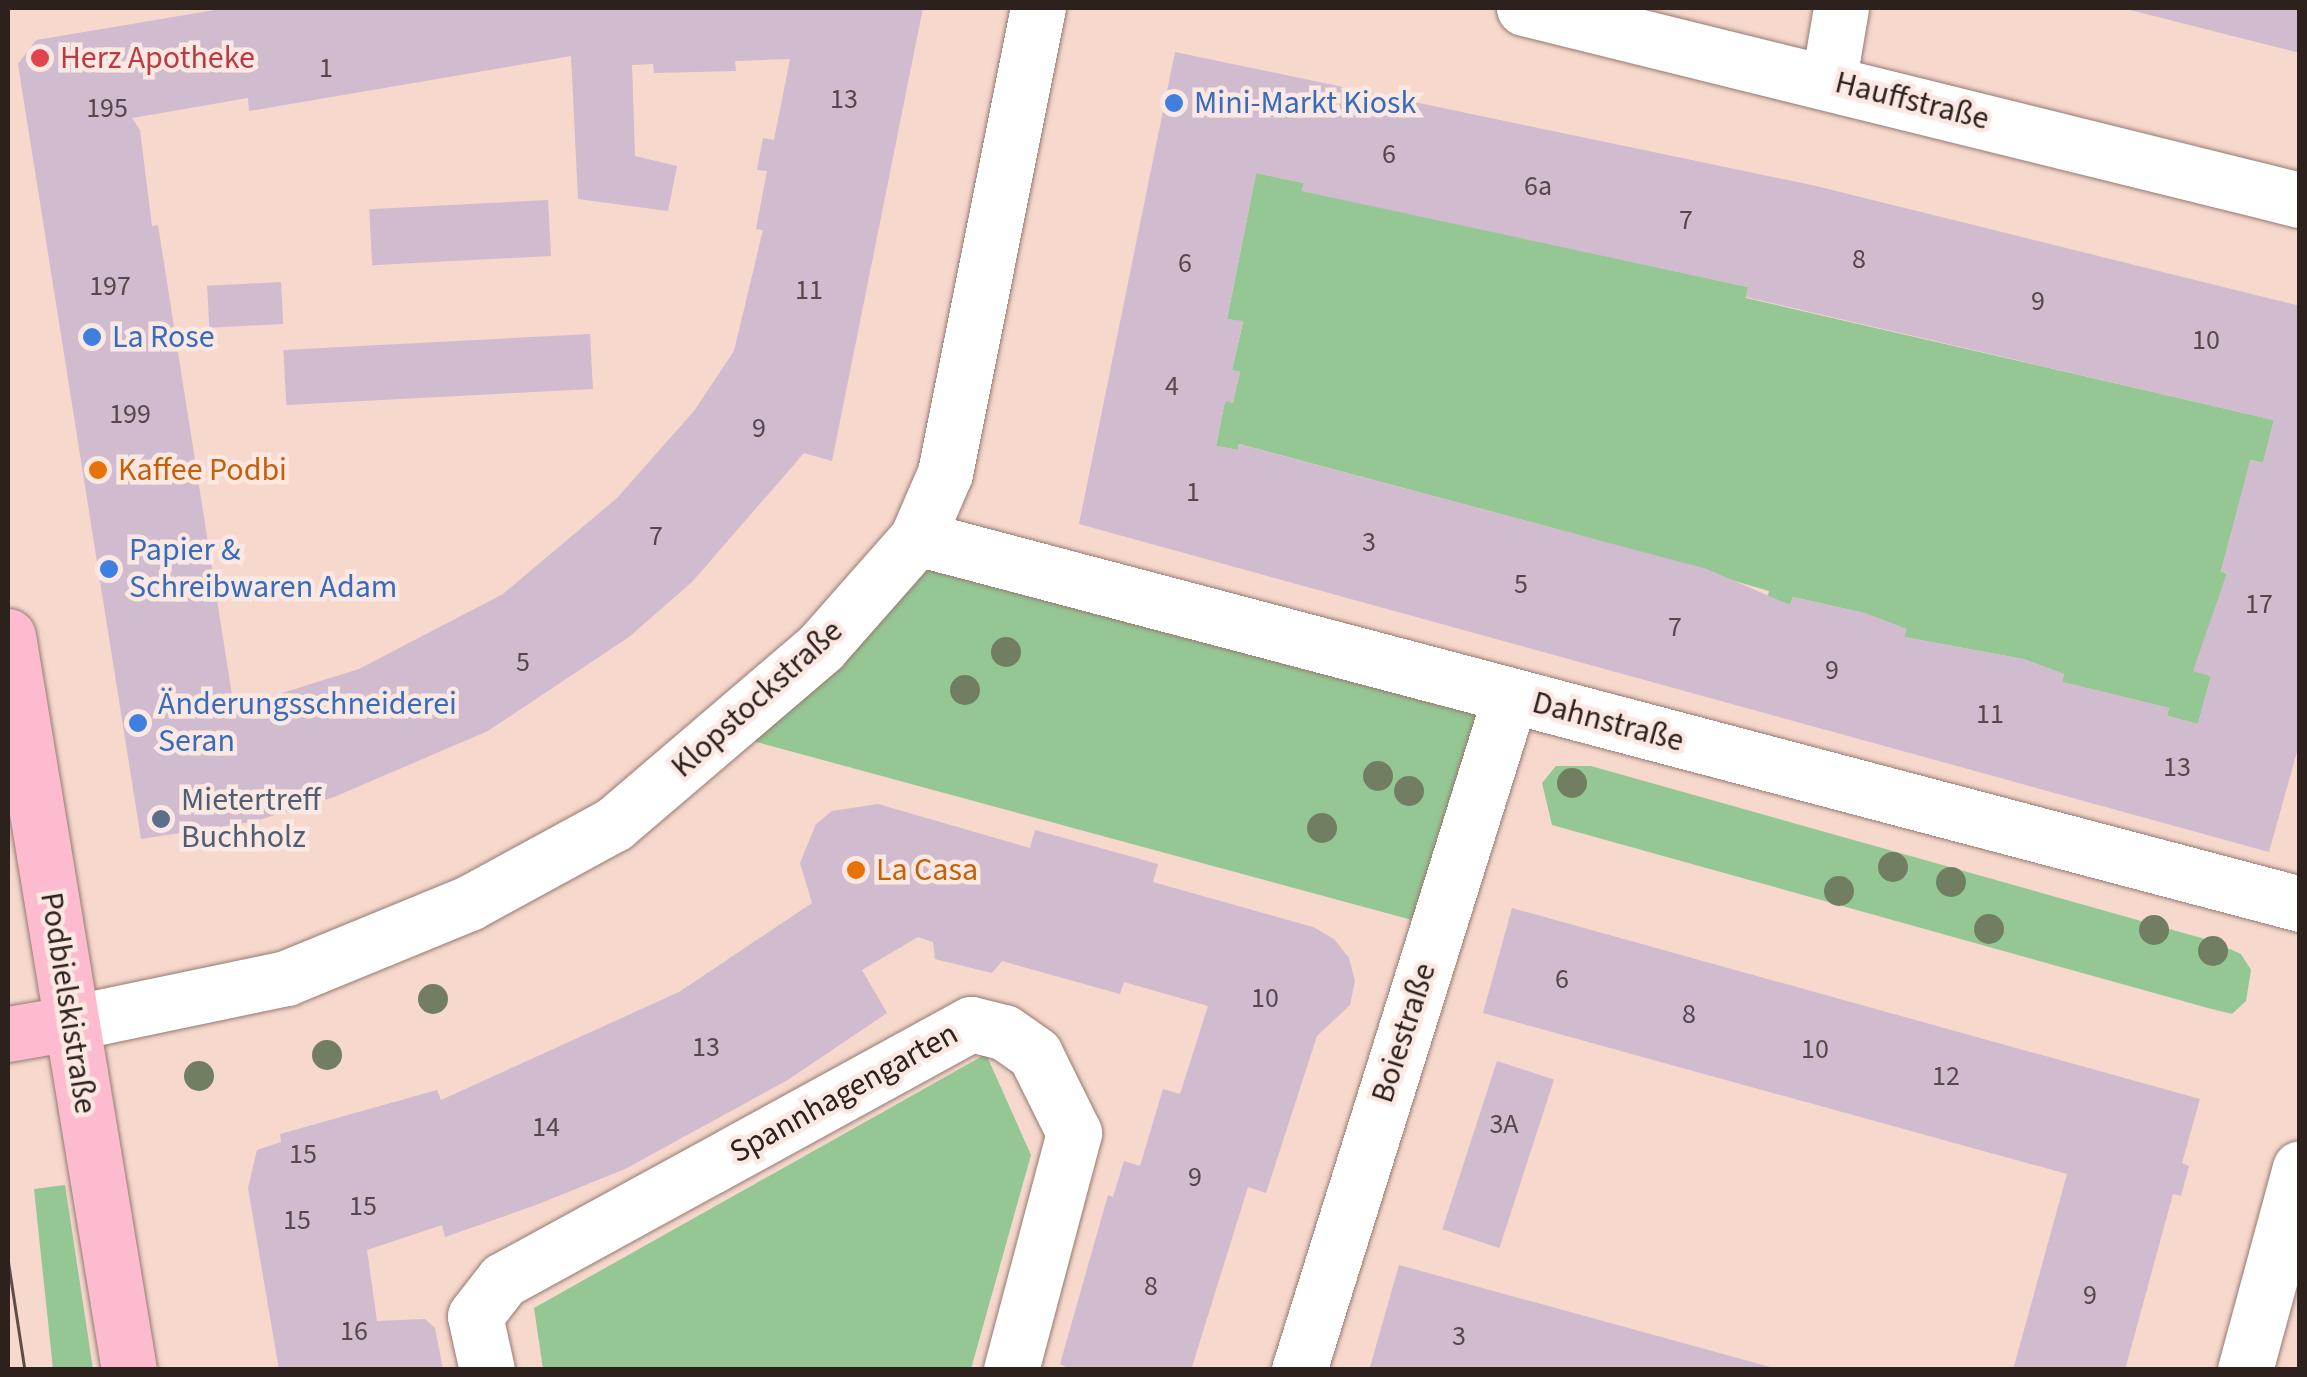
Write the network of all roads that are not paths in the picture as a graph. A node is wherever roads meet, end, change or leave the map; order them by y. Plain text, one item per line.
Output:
1 (1038, 8) edge
2 (1524, 8) edge
3 (1842, 8) edge
4 (1829, 79) junction
5 (2300, 200) edge
6 (917, 538) junction
7 (8, 636) edge
8 (1510, 696) junction
9 (2300, 904) edge
10 (70, 1023) junction
11 (8, 1034) edge
12 (2300, 1168) edge
13 (129, 1370) edge
14 (486, 1370) edge
15 (1011, 1370) edge
16 (1298, 1370) edge
17 (2244, 1370) edge

1 - 6 street, Klopstockstraße
2 - 4 street, Hauffstraße
3 - 4 street
4 - 5 street, Hauffstraße
6 - 8 street, Dahnstraße
6 - 10 street, Klopstockstraße
7 - 10 main road, Podbielskistraße
8 - 9 street, Dahnstraße
8 - 16 street, Boiestraße
10 - 11 main road
10 - 13 main road, Podbielskistraße
12 - 17 street
14 - 15 street, Spannhagengarten

